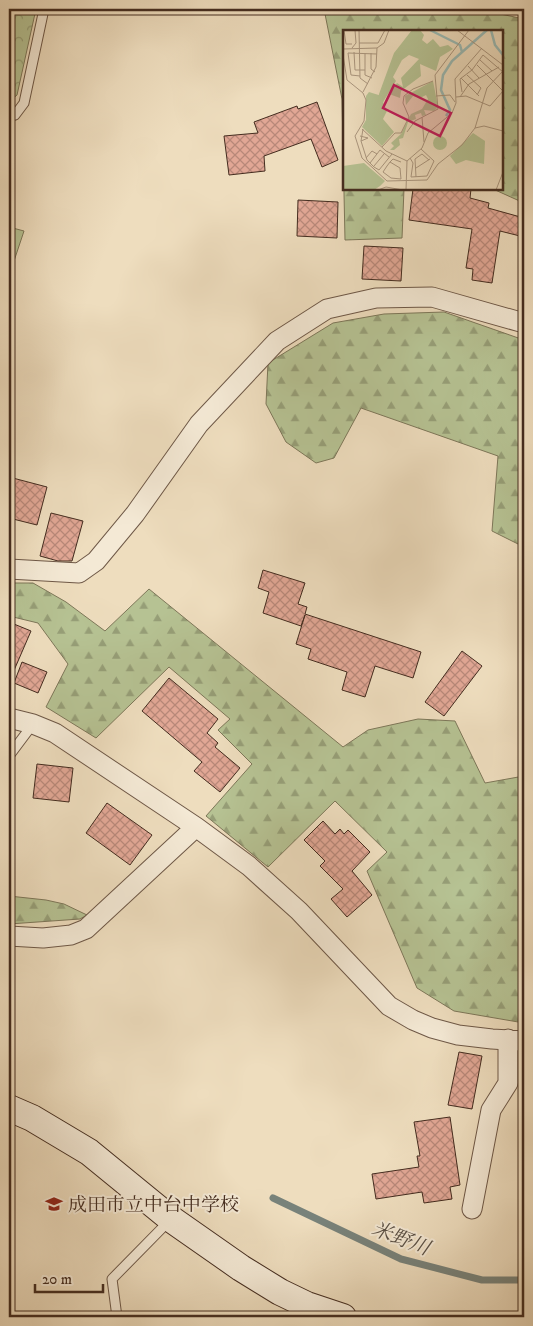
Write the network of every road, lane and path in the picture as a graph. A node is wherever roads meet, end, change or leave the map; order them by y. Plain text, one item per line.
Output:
1 (44, 9) edge
2 (9, 117) edge
3 (524, 323) edge
4 (9, 569) edge
5 (9, 718) edge
6 (33, 724) junction
7 (9, 756) edge
8 (196, 827) junction
9 (9, 936) edge
10 (516, 1040) edge
11 (9, 1108) edge
12 (472, 1209) dead end
13 (171, 1219) junction
14 (117, 1317) edge
15 (343, 1317) edge

1 - 2 lane
3 - 4 street
5 - 6 street
6 - 7 lane
6 - 8 street
8 - 9 street
8 - 10 street
10 - 12 street
11 - 13 street
13 - 14 lane
13 - 15 street

